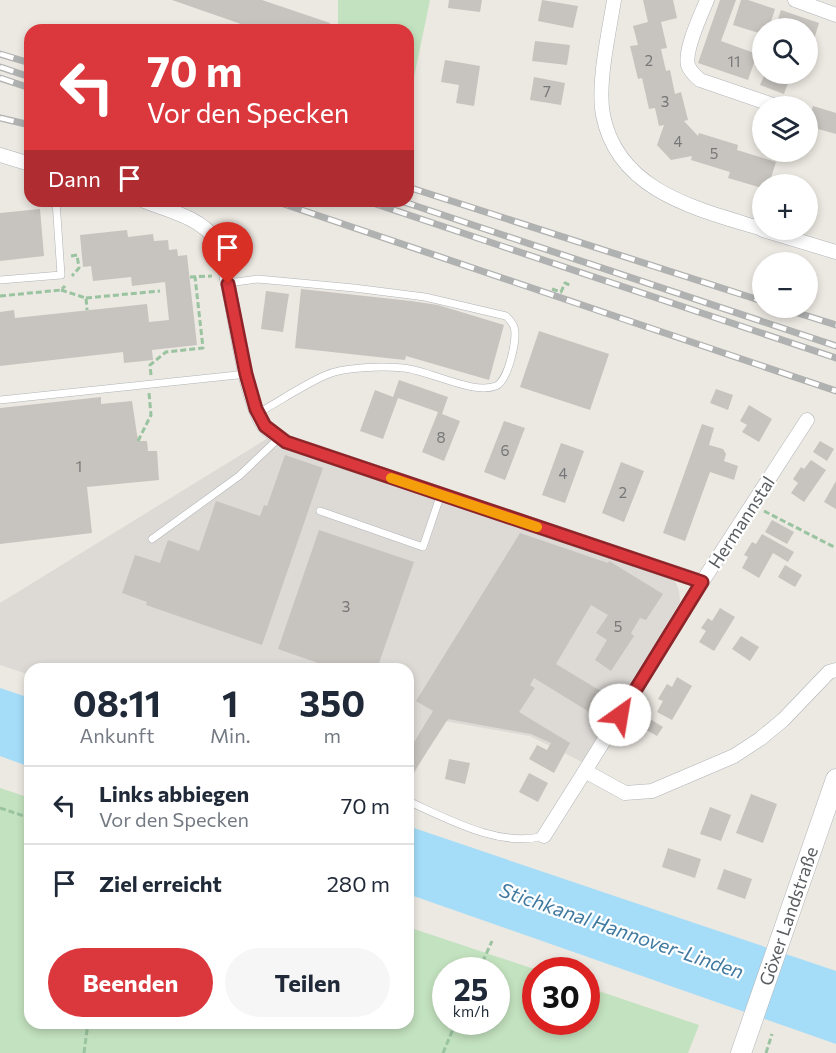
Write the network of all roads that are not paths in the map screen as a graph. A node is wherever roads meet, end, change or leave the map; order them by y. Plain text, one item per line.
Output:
1 (614, 0) edge
2 (707, 0) edge
3 (795, 0) edge
4 (836, 15) edge
5 (752, 98) edge
6 (0, 155) edge
7 (24, 162) edge
8 (56, 207) edge
9 (160, 207) edge
10 (752, 226) edge
11 (798, 240) edge
12 (836, 252) edge
13 (0, 280) edge
14 (227, 280) junction
15 (246, 374) junction
16 (0, 400) edge
17 (258, 413) junction
18 (807, 420) dead end
19 (280, 437) junction
20 (441, 494) junction
21 (320, 511) dead end
22 (152, 539) dead end
23 (702, 582) junction
24 (836, 670) edge
25 (585, 771) junction
26 (836, 779) edge
27 (414, 804) edge
28 (544, 836) joint
29 (741, 1053) edge

1 - 10 street
2 - 5 street
3 - 4 street
6 - 7 street
8 - 13 lane
9 - 14 street
11 - 12 street
14 - 15 street
14 - 17 lane
15 - 16 lane
15 - 17 street
17 - 19 street
18 - 23 street, Hermannstal
19 - 20 street
19 - 22 lane
20 - 21 lane
20 - 23 street
23 - 25 street, Hermannstal
24 - 25 street
25 - 28 street, Hermannstal
26 - 29 main road, Göxer Landstraße
27 - 28 lane

